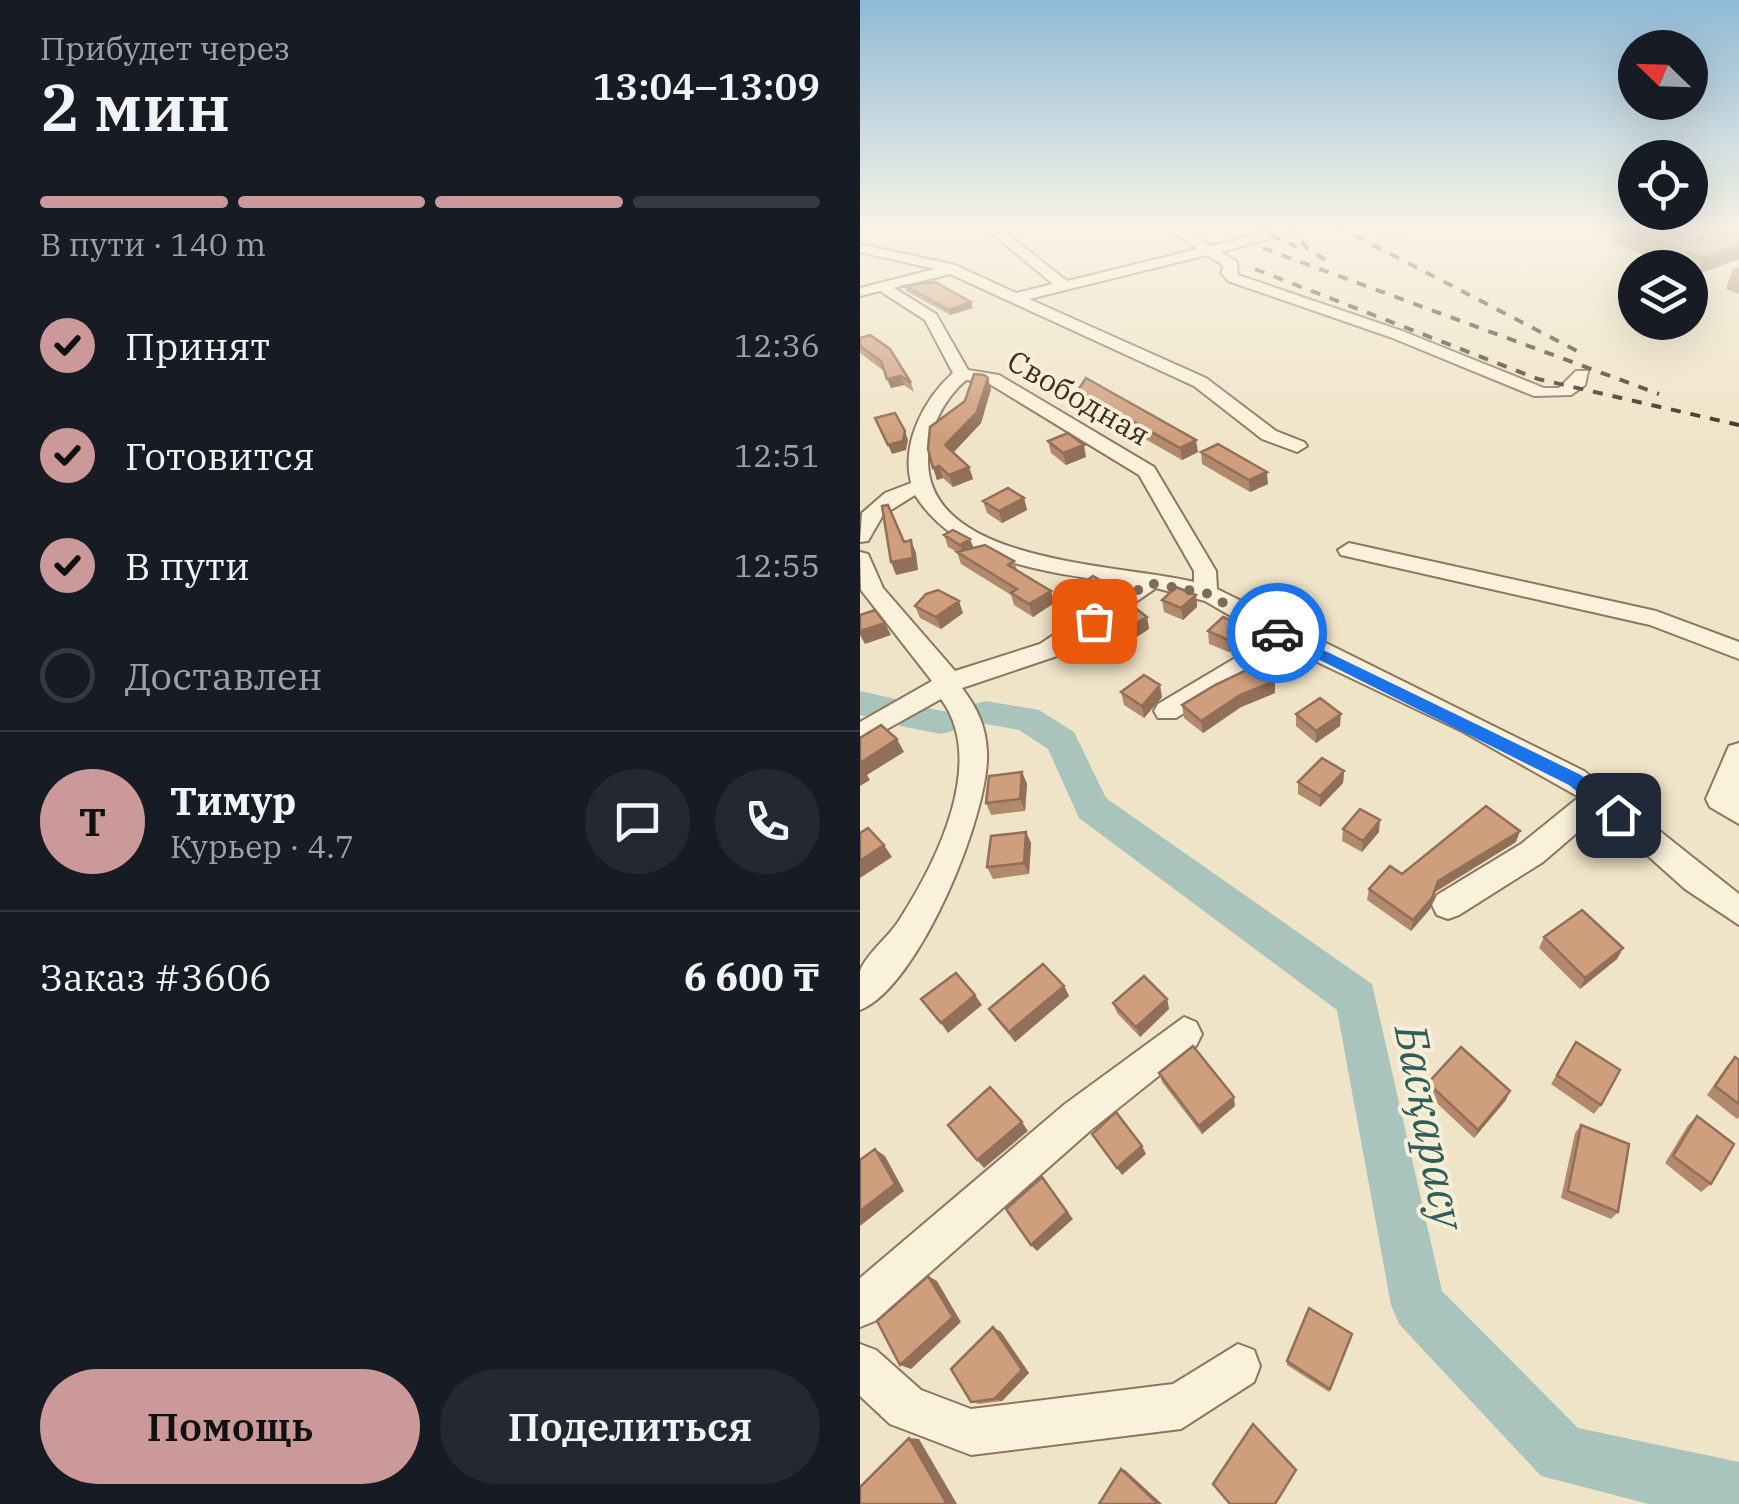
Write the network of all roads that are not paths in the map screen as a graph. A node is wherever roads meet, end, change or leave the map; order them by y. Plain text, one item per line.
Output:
1 (901, 296) edge
2 (1023, 296) edge
3 (1286, 296) edge
4 (1020, 297) joint
5 (962, 374) junction
6 (1582, 375) dead end
7 (1297, 446) dead end
8 (920, 487) junction
9 (860, 536) edge
10 (1349, 550) dead end
11 (860, 559) edge
12 (1148, 583) junction
13 (1206, 593) junction
14 (1287, 638) junction
15 (1739, 650) edge
16 (945, 686) junction
17 (1167, 710) dead end
18 (860, 734) edge
19 (1739, 753) edge
20 (1601, 800) junction
21 (1739, 812) edge
22 (1448, 905) dead end
23 (1739, 911) edge
24 (860, 994) edge
25 (1184, 1034) dead end
26 (860, 1306) edge
27 (860, 1366) edge
28 (1238, 1366) dead end

1 - 5 street
2 - 4 street
3 - 6 street
4 - 7 street
5 - 8 street
5 - 13 street, Свободная
8 - 9 street
8 - 12 street
10 - 15 street
11 - 16 street
12 - 13 street
12 - 16 street
13 - 14 street
14 - 17 street
14 - 20 street
16 - 18 street
16 - 24 street
19 - 21 street
20 - 22 street
20 - 23 street
25 - 26 street
27 - 28 street

